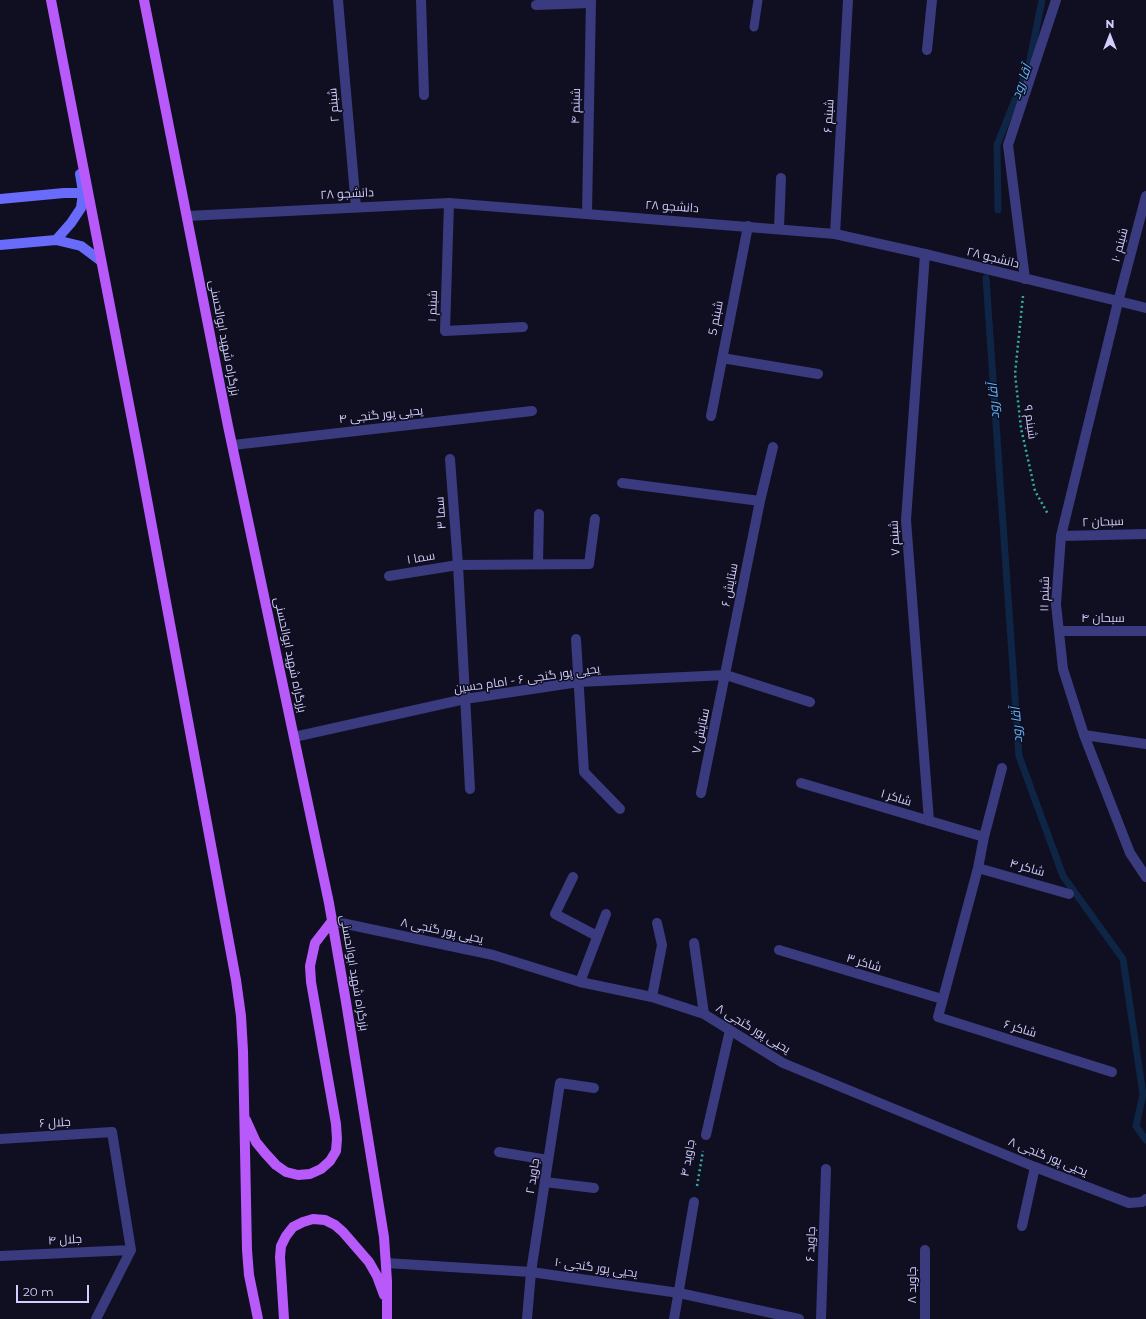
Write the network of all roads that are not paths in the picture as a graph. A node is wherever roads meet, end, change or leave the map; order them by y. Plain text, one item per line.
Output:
1 (51, 0) edge
2 (144, 0) edge
3 (338, 0) edge
4 (421, 0) edge
5 (758, 0) edge
6 (848, 0) edge
7 (932, 0) edge
8 (1056, 0) edge
9 (591, 2) edge
10 (536, 5) dead end
11 (754, 27) dead end
12 (927, 50) dead end
13 (424, 95) dead end
14 (74, 123) junction
15 (781, 178) dead end
16 (83, 193) junction
17 (1146, 196) edge
18 (0, 199) edge
19 (449, 203) junction
20 (356, 207) junction
21 (587, 213) junction
22 (187, 216) junction
23 (748, 226) junction
24 (779, 228) junction
25 (835, 234) junction
26 (56, 240) junction
27 (0, 244) edge
28 (925, 254) junction
29 (101, 261) junction
30 (1025, 279) junction
31 (1118, 302) junction
32 (1146, 308) edge
33 (523, 327) dead end
34 (722, 358) junction
35 (818, 374) dead end
36 (532, 411) dead end
37 (711, 416) dead end
38 (233, 445) junction
39 (773, 447) dead end
40 (450, 459) dead end
41 (622, 483) dead end
42 (760, 501) junction
43 (539, 514) dead end
44 (595, 518) dead end
45 (1146, 534) edge
46 (1062, 536) junction
47 (538, 564) junction
48 (458, 566) junction
49 (389, 576) dead end
50 (1059, 631) junction
51 (1146, 631) edge
52 (576, 639) dead end
53 (726, 675) junction
54 (579, 682) junction
55 (465, 699) junction
56 (810, 702) dead end
57 (1084, 735) junction
58 (294, 737) junction
59 (1146, 744) edge
60 (1002, 768) dead end
61 (801, 783) dead end
62 (470, 788) dead end
63 (701, 793) dead end
64 (620, 809) dead end
65 (929, 821) junction
66 (984, 837) junction
67 (978, 868) junction
68 (573, 877) dead end
69 (1146, 877) edge
70 (1069, 894) dead end
71 (606, 914) dead end
72 (332, 921) junction
73 (657, 923) dead end
74 (597, 936) junction
75 (694, 943) dead end
76 (779, 950) dead end
77 (580, 982) junction
78 (652, 997) junction
79 (942, 1000) junction
80 (704, 1014) junction
81 (730, 1030) junction
82 (1112, 1072) dead end
83 (594, 1088) dead end
84 (244, 1116) junction
85 (706, 1136) road end
86 (0, 1139) edge
87 (499, 1152) dead end
88 (548, 1160) junction
89 (1035, 1167) junction
90 (826, 1169) dead end
91 (545, 1182) junction
92 (594, 1188) dead end
93 (1146, 1199) edge
94 (694, 1202) road end
95 (1022, 1226) dead end
96 (131, 1250) junction
97 (925, 1250) dead end
98 (0, 1256) edge
99 (386, 1263) junction
100 (531, 1272) junction
101 (679, 1293) junction
102 (386, 1303) junction
103 (96, 1319) edge
104 (258, 1319) edge
105 (284, 1319) edge
106 (387, 1319) edge
107 (527, 1319) edge
108 (674, 1319) edge
109 (799, 1319) edge
110 (821, 1319) edge
111 (925, 1319) edge

1 - 14 main road
2 - 22 main road, بزرگراه شهید ابوالحسنی
3 - 20 street, شبنم ۲
4 - 13 street
5 - 11 lane
6 - 25 street, شبنم ۶
7 - 12 street
8 - 30 street
9 - 10 street
9 - 21 street, شبنم ۴
14 - 16 main road
14 - 29 main road
15 - 24 street
16 - 18 main road
16 - 26 main road
17 - 31 street, شبنم ۱۰
19 - 20 street, دانشجو ۲۸
19 - 21 street, دانشجو ۲۸
19 - 33 street, شبنم ۱
20 - 22 street, دانشجو ۲۸
21 - 23 street, دانشجو ۲۸
22 - 38 main road, بزرگراه شهید ابوالحسنی
23 - 24 street, دانشجو ۲۸
23 - 34 street, شبنم 5
24 - 25 street, دانشجو ۲۸
25 - 28 street, دانشجو ۲۸
26 - 27 main road
26 - 29 main road
28 - 30 street, دانشجو ۲۸
28 - 65 street, شبنم ۷
29 - 84 main road
30 - 31 street, دانشجو ۲۸
31 - 32 street, دانشجو ۲۸
31 - 46 street, شبنم ۱۱
34 - 35 street
34 - 37 street, شبنم 5
36 - 38 street, یحیی پور گنجی ۴
38 - 58 main road, بزرگراه شهید ابوالحسنی
39 - 42 street, ستایش ۶
40 - 48 street, سما ۳
41 - 42 street
42 - 53 street, ستایش ۶
43 - 47 street
44 - 47 street, سما ۱
45 - 46 street, سبحان ۲
46 - 50 street, شبنم ۱۱
47 - 48 street, سما ۱
48 - 49 street, سما ۱
48 - 55 street, سما ۳
50 - 51 street, سبحان ۴
50 - 57 street, شبنم ۱۱
52 - 54 street
53 - 54 street, یحیی پور گنجی ۶ - امام حسین
53 - 56 street, یحیی پور گنجی ۶ - امام حسین
53 - 63 street, ستایش ۷
54 - 55 street, یحیی پور گنجی ۶ - امام حسین
54 - 64 street
55 - 58 street, یحیی پور گنجی ۶ - امام حسین
55 - 62 street, سما ۳
57 - 59 street
57 - 69 street, شبنم ۱۱
58 - 72 main road, بزرگراه شهید ابوالحسنی
60 - 66 street
61 - 65 street, شاکر ۱
65 - 66 street, شاکر ۱
66 - 67 street
67 - 70 street, شاکر ۴
67 - 79 street
68 - 74 street
71 - 74 street
72 - 77 street, یحیی پور گنجی ۸
72 - 84 main road
72 - 99 main road, بزرگراه شهید ابوالحسنی
73 - 78 street
74 - 77 street
75 - 80 street
76 - 79 street, شاکر ۳
77 - 78 street, یحیی پور گنجی ۸
78 - 80 street, یحیی پور گنجی ۸
79 - 82 street, شاکر ۶
80 - 81 street, یحیی پور گنجی ۸
81 - 85 street, جاوید ۴
81 - 89 street, یحیی پور گنجی ۸
83 - 88 street, جاوید ۲
84 - 104 main road
86 - 96 street, جلال ۶
87 - 88 street
88 - 91 street, جاوید ۲
89 - 93 street, یحیی پور گنجی ۸
89 - 95 street
90 - 110 street, جاوید ۶
91 - 92 street
91 - 100 street, جاوید ۲
94 - 101 street
96 - 98 street, جلال ۴
96 - 103 street
97 - 111 street, جاوید ۸
99 - 100 street, یحیی پور گنجی ۱۰
99 - 102 main road, بزرگراه شهید ابوالحسنی
100 - 101 street, یحیی پور گنجی ۱۰
100 - 107 street, جاوید ۲
101 - 108 street
101 - 109 street, یحیی پور گنجی ۱۰
102 - 105 main road
102 - 106 main road, بزرگراه شهید ابوالحسنی

